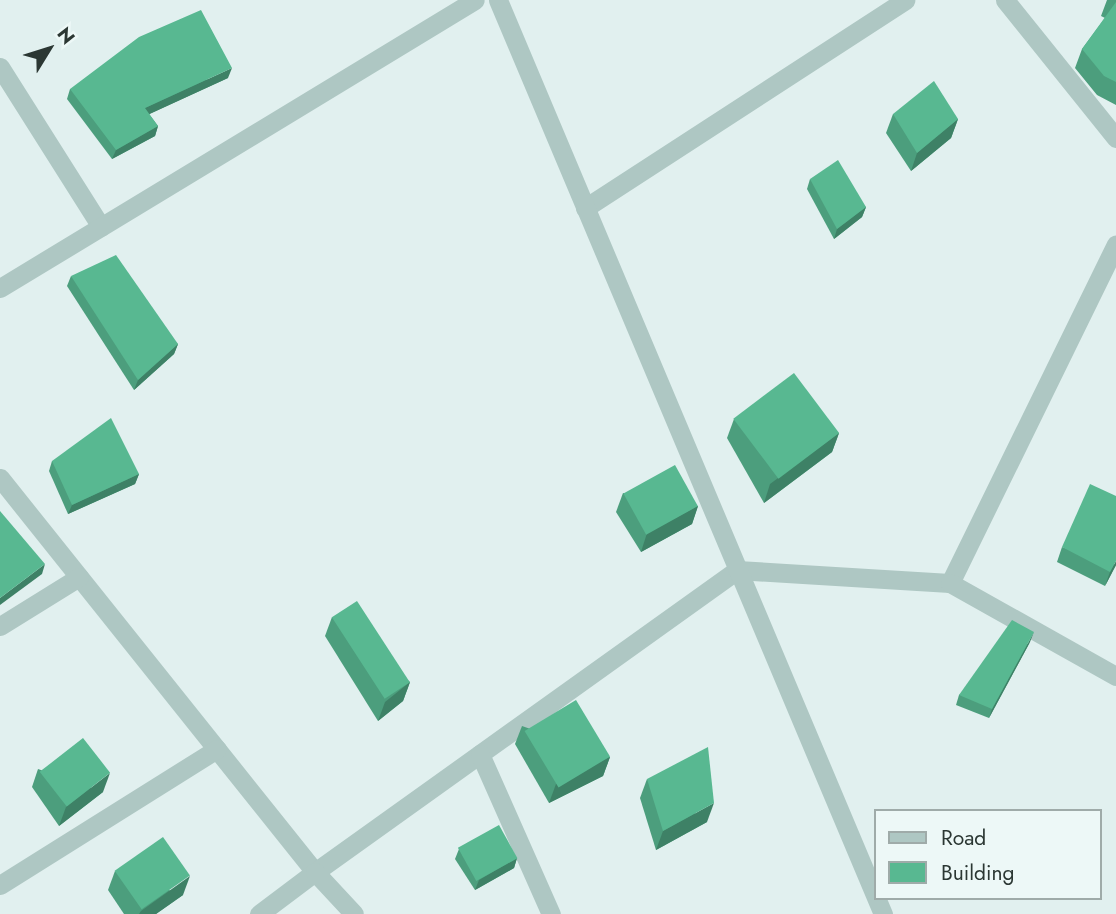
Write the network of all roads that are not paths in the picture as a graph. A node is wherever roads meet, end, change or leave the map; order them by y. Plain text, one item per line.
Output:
1 (475, 0) edge
2 (498, 0) edge
3 (905, 0) edge
4 (1004, 0) edge
5 (0, 67) edge
6 (1116, 138) edge
7 (585, 208) junction
8 (101, 227) junction
9 (1116, 244) edge
10 (0, 288) edge
11 (0, 478) edge
12 (737, 570) junction
13 (79, 577) junction
14 (950, 583) junction
15 (0, 626) edge
16 (1116, 676) edge
17 (217, 749) junction
18 (480, 754) junction
19 (315, 872) junction
20 (0, 885) edge
21 (874, 893) edge
22 (259, 914) edge
23 (354, 914) edge
24 (551, 914) edge

1 - 8 street
2 - 7 street
3 - 7 street
4 - 6 street
5 - 8 street
7 - 12 street
8 - 10 street
9 - 14 street
11 - 13 street
12 - 14 street
12 - 18 street
12 - 21 street
13 - 15 street
13 - 17 street
14 - 16 street
17 - 19 street
17 - 20 street
18 - 19 street
18 - 24 street
19 - 22 street
19 - 23 street

